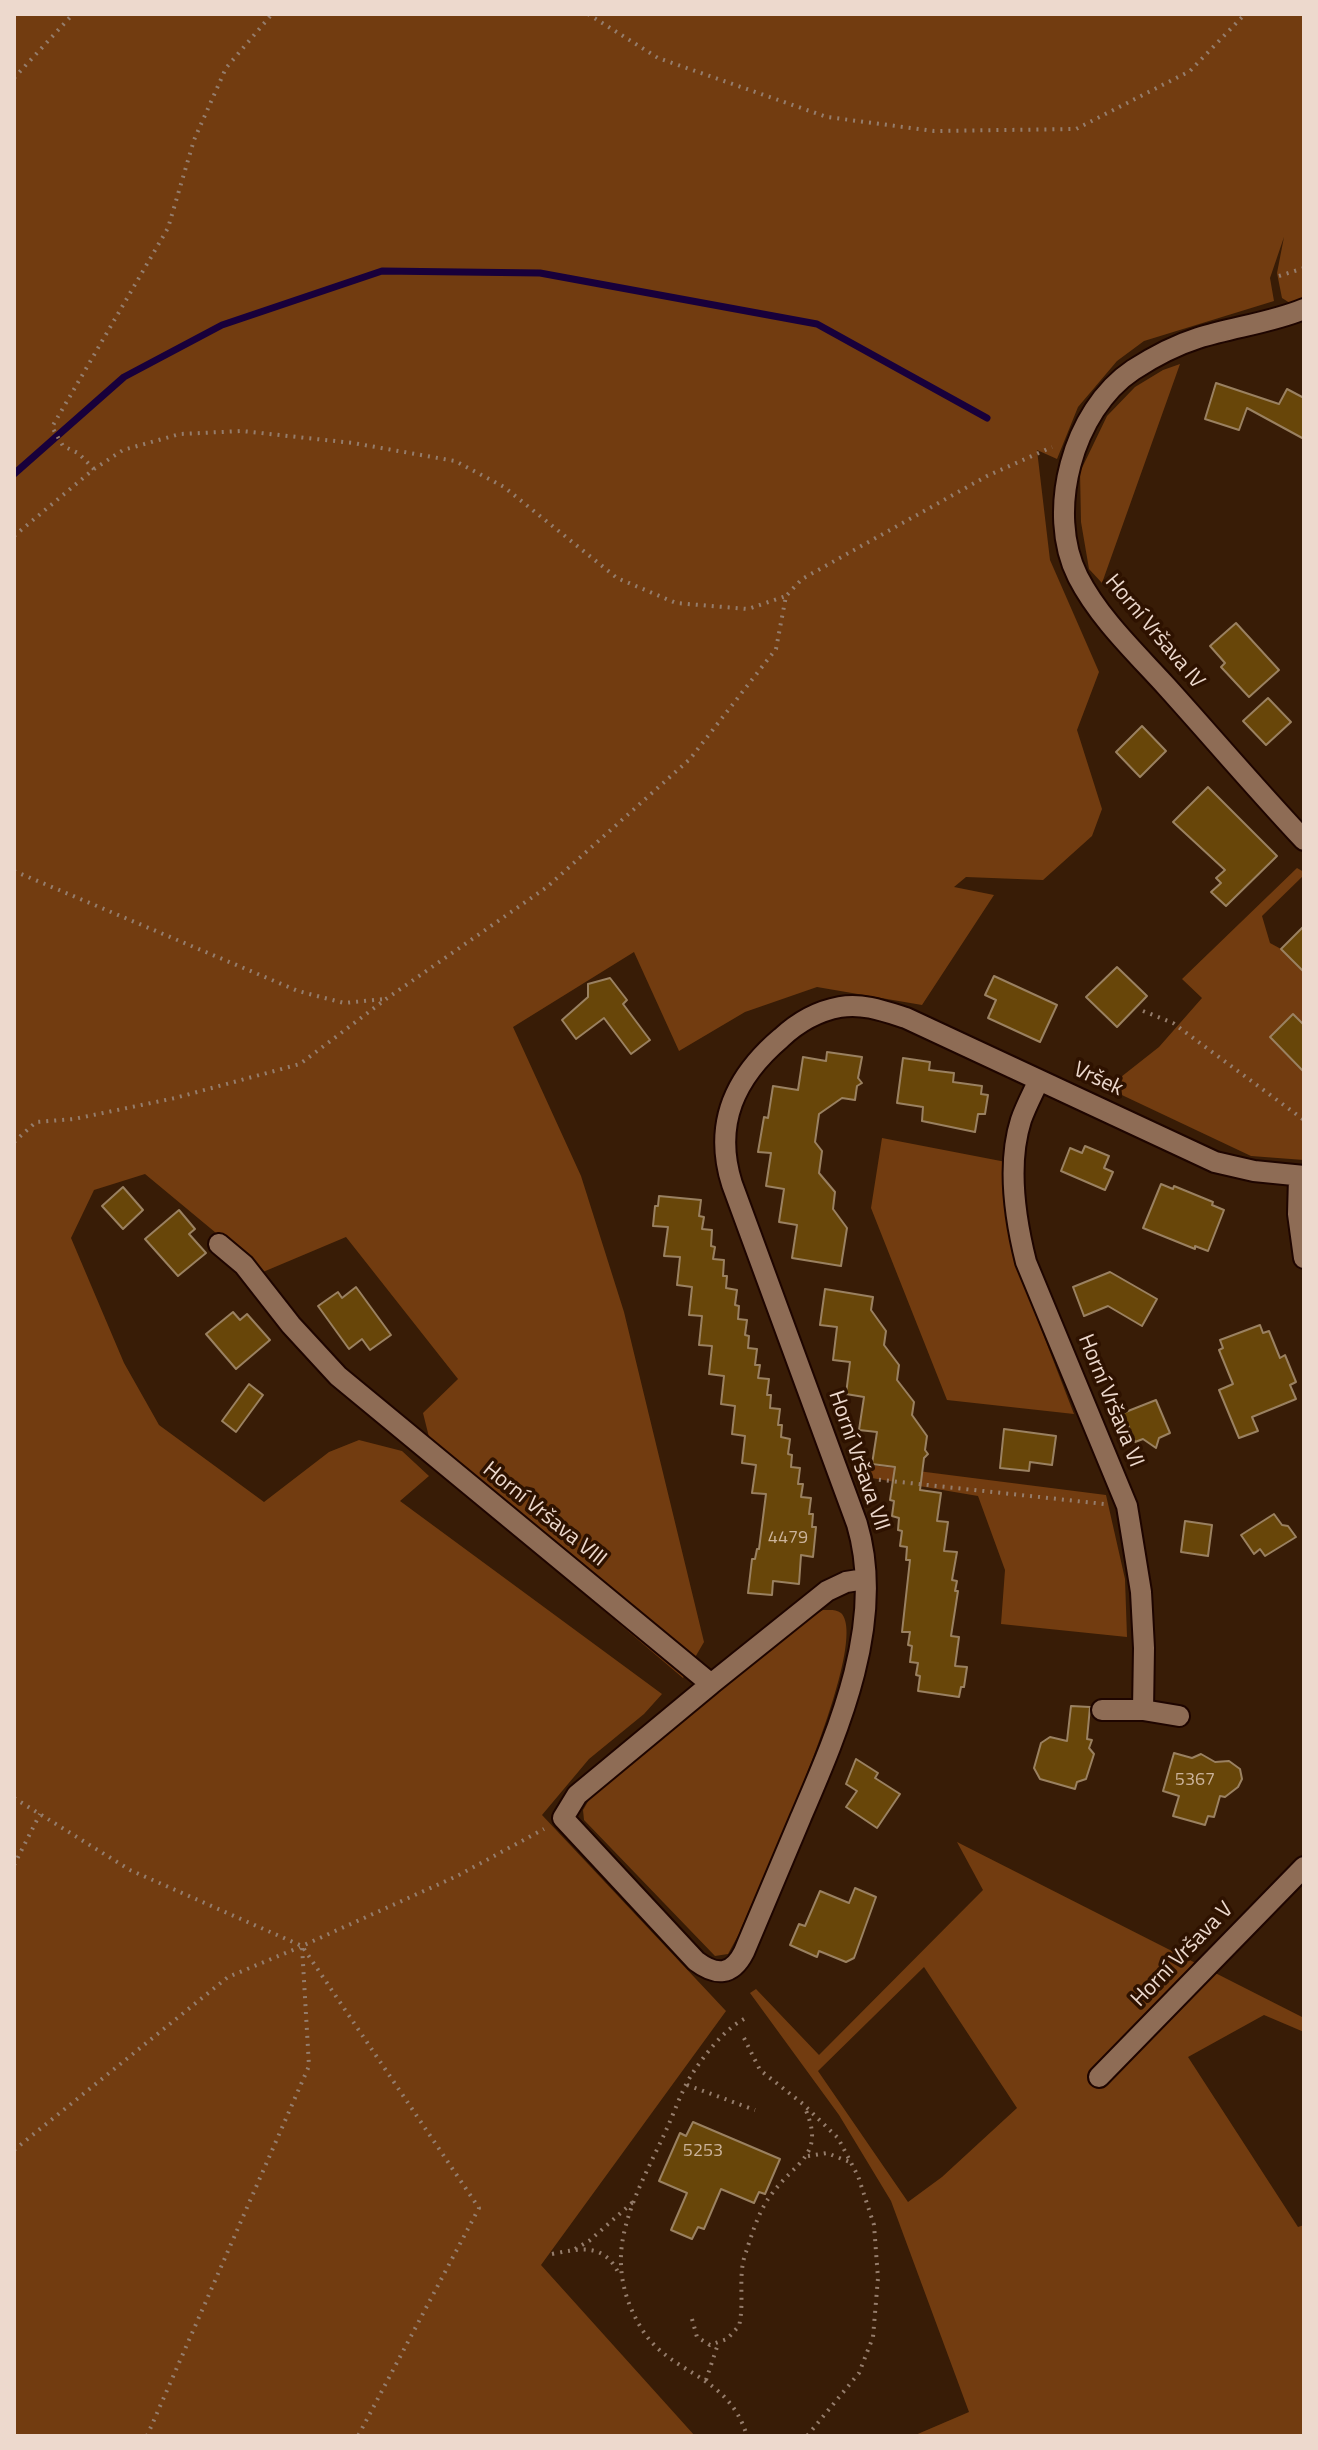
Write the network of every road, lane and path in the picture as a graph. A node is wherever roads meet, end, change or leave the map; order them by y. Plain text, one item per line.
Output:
1 (73, 14) edge
2 (272, 14) edge
3 (588, 14) edge
4 (1245, 14) edge
5 (14, 78) edge
6 (1304, 268) edge
7 (1279, 276) dead end
8 (1301, 313) edge
9 (1080, 435) junction
10 (94, 469) junction
11 (14, 536) edge
12 (786, 596) junction
13 (1304, 840) edge
14 (14, 871) edge
15 (386, 999) junction
16 (877, 1009) joint
17 (1143, 1011) dead end
18 (1039, 1080) junction
19 (1304, 1120) edge
20 (14, 1142) edge
21 (1301, 1177) edge
22 (219, 1244) dead end
23 (1304, 1258) edge
24 (840, 1479) junction
25 (1127, 1506) junction
26 (865, 1579) junction
27 (711, 1684) junction
28 (1102, 1710) dead end
29 (1143, 1710) junction
30 (1179, 1716) dead end
31 (14, 1798) edge
32 (40, 1814) junction
33 (563, 1818) junction
34 (14, 1865) edge
35 (1304, 1867) edge
36 (302, 1946) junction
37 (744, 2019) dead end
38 (744, 2038) dead end
39 (1099, 2077) dead end
40 (687, 2085) junction
41 (803, 2104) junction
42 (755, 2110) dead end
43 (14, 2150) edge
44 (805, 2157) junction
45 (853, 2164) junction
46 (635, 2200) junction
47 (573, 2250) junction
48 (552, 2254) dead end
49 (622, 2280) junction
50 (692, 2319) dead end
51 (718, 2343) junction
52 (706, 2380) junction
53 (147, 2436) edge
54 (358, 2436) edge
55 (747, 2436) edge
56 (807, 2436) edge

1 - 5 path
2 - 10 path
3 - 4 path
6 - 7 path
8 - 9 street, Horní Vršava IV
9 - 12 path
9 - 13 street, Horní Vršava IV
10 - 11 path
10 - 12 path
12 - 15 path
14 - 15 path
15 - 20 path
16 - 18 street, Vršek
16 - 24 street, Horní Vršava VII
17 - 19 path
18 - 21 street, Vršek
18 - 25 street, Horní Vršava VI
21 - 23 street
22 - 27 street, Horní Vršava VIII
24 - 25 path
24 - 26 street, Horní Vršava VII
25 - 29 street, Horní Vršava VI
26 - 27 street
26 - 33 street, Horní Vršava VII
27 - 33 street
28 - 29 street
29 - 30 street
31 - 32 path
32 - 34 path
32 - 36 path
33 - 36 path
35 - 39 street, Horní Vršava V
36 - 43 path
36 - 53 path
36 - 54 path
37 - 40 path
38 - 41 path
40 - 42 path
40 - 46 path
41 - 44 path
41 - 45 path
44 - 45 path
44 - 51 path
45 - 56 path
46 - 47 path
46 - 49 path
47 - 48 path
47 - 49 path
49 - 52 path
50 - 51 path
51 - 52 path
52 - 55 path

